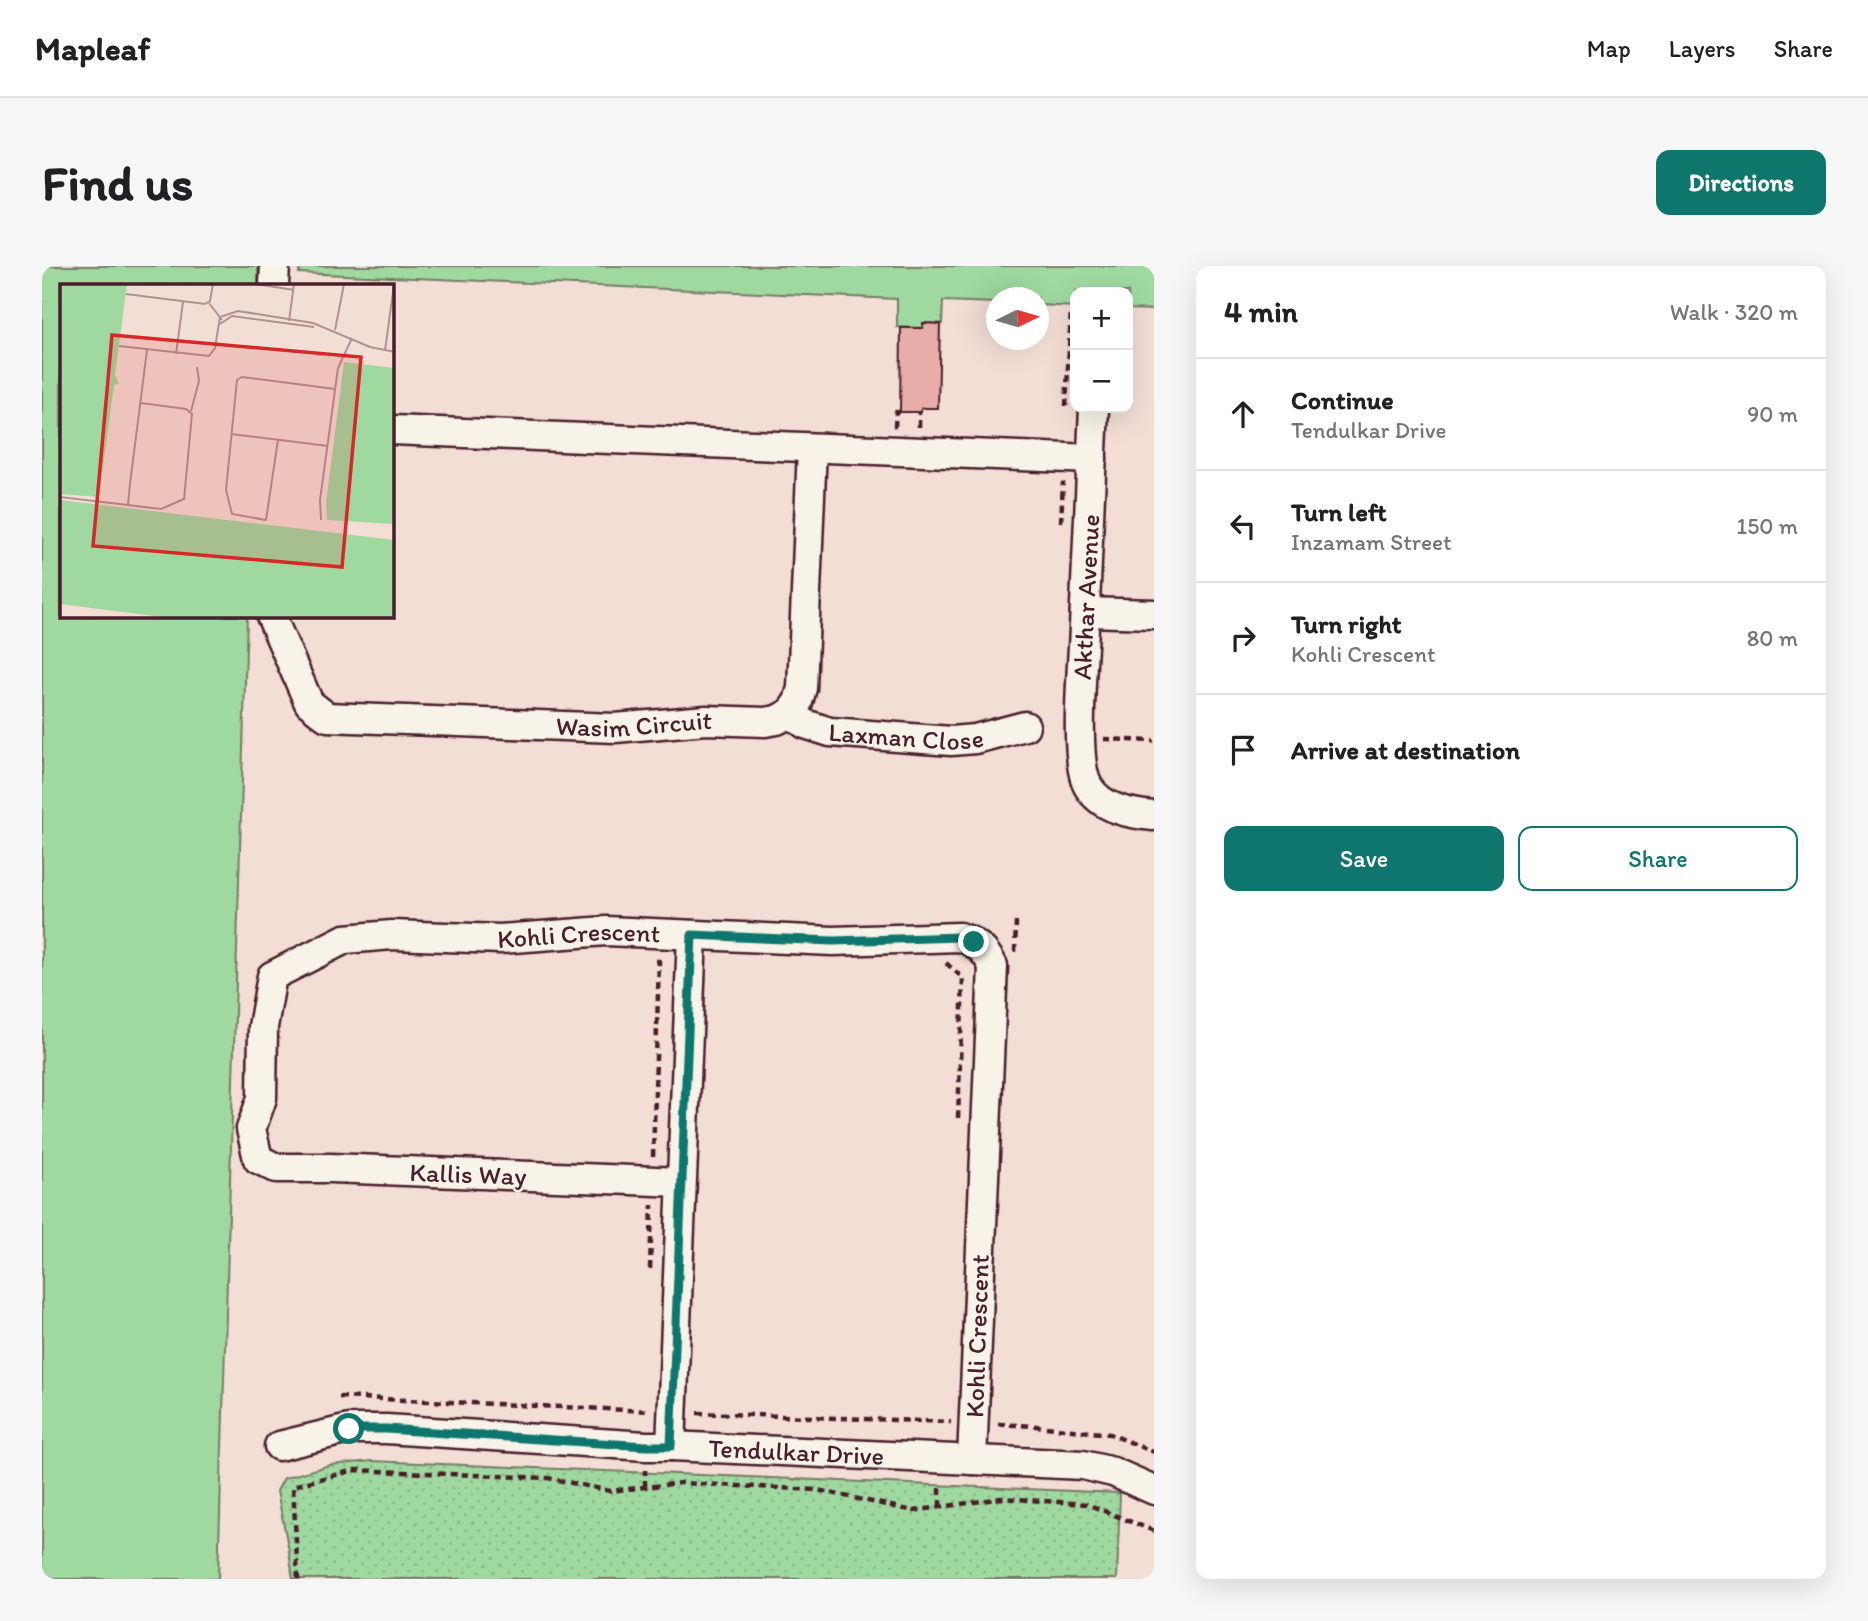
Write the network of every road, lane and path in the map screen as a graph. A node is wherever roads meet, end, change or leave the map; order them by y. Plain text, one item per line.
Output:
1 (275, 266) edge
2 (274, 284) edge
3 (919, 412) dead end
4 (1094, 413) edge
5 (919, 427) dead end
6 (394, 430) edge
7 (812, 448) junction
8 (1092, 459) junction
9 (1085, 612) junction
10 (1154, 614) edge
11 (272, 618) edge
12 (790, 713) junction
13 (1026, 726) dead end
14 (1154, 816) edge
15 (691, 948) junction
16 (646, 960) dead end
17 (659, 961) junction
18 (945, 962) dead end
19 (958, 1126) dead end
20 (258, 1159) joint
21 (653, 1181) junction
22 (681, 1182) junction
23 (650, 1276) dead end
24 (339, 1397) dead end
25 (948, 1409) dead end
26 (659, 1411) junction
27 (960, 1423) junction
28 (279, 1446) dead end
29 (658, 1446) junction
30 (1154, 1452) edge
31 (972, 1460) junction
32 (645, 1487) junction
33 (1154, 1490) edge
34 (1154, 1531) edge
35 (298, 1579) edge

1 - 2 street
3 - 5 path
4 - 8 street, Akthar Avenue
6 - 7 street
7 - 8 street
7 - 12 street
8 - 9 street, Akthar Avenue
9 - 10 street
9 - 14 street, Akthar Avenue
11 - 12 street, Wasim Circuit
12 - 13 street, Laxman Close
15 - 17 path
15 - 20 street, Kohli Crescent
15 - 22 street
15 - 27 street, Kohli Crescent
16 - 17 path
17 - 21 path
18 - 19 path
20 - 21 street, Kallis Way
21 - 22 street, Kallis Way
21 - 23 path
22 - 26 street
24 - 26 path
25 - 27 path
26 - 27 path
26 - 29 street
26 - 29 path
27 - 30 path
27 - 31 street, Kohli Crescent
28 - 29 street, Tendulkar Drive
29 - 31 street, Tendulkar Drive
29 - 32 path
31 - 33 street, Tendulkar Drive
32 - 34 path
32 - 35 path

